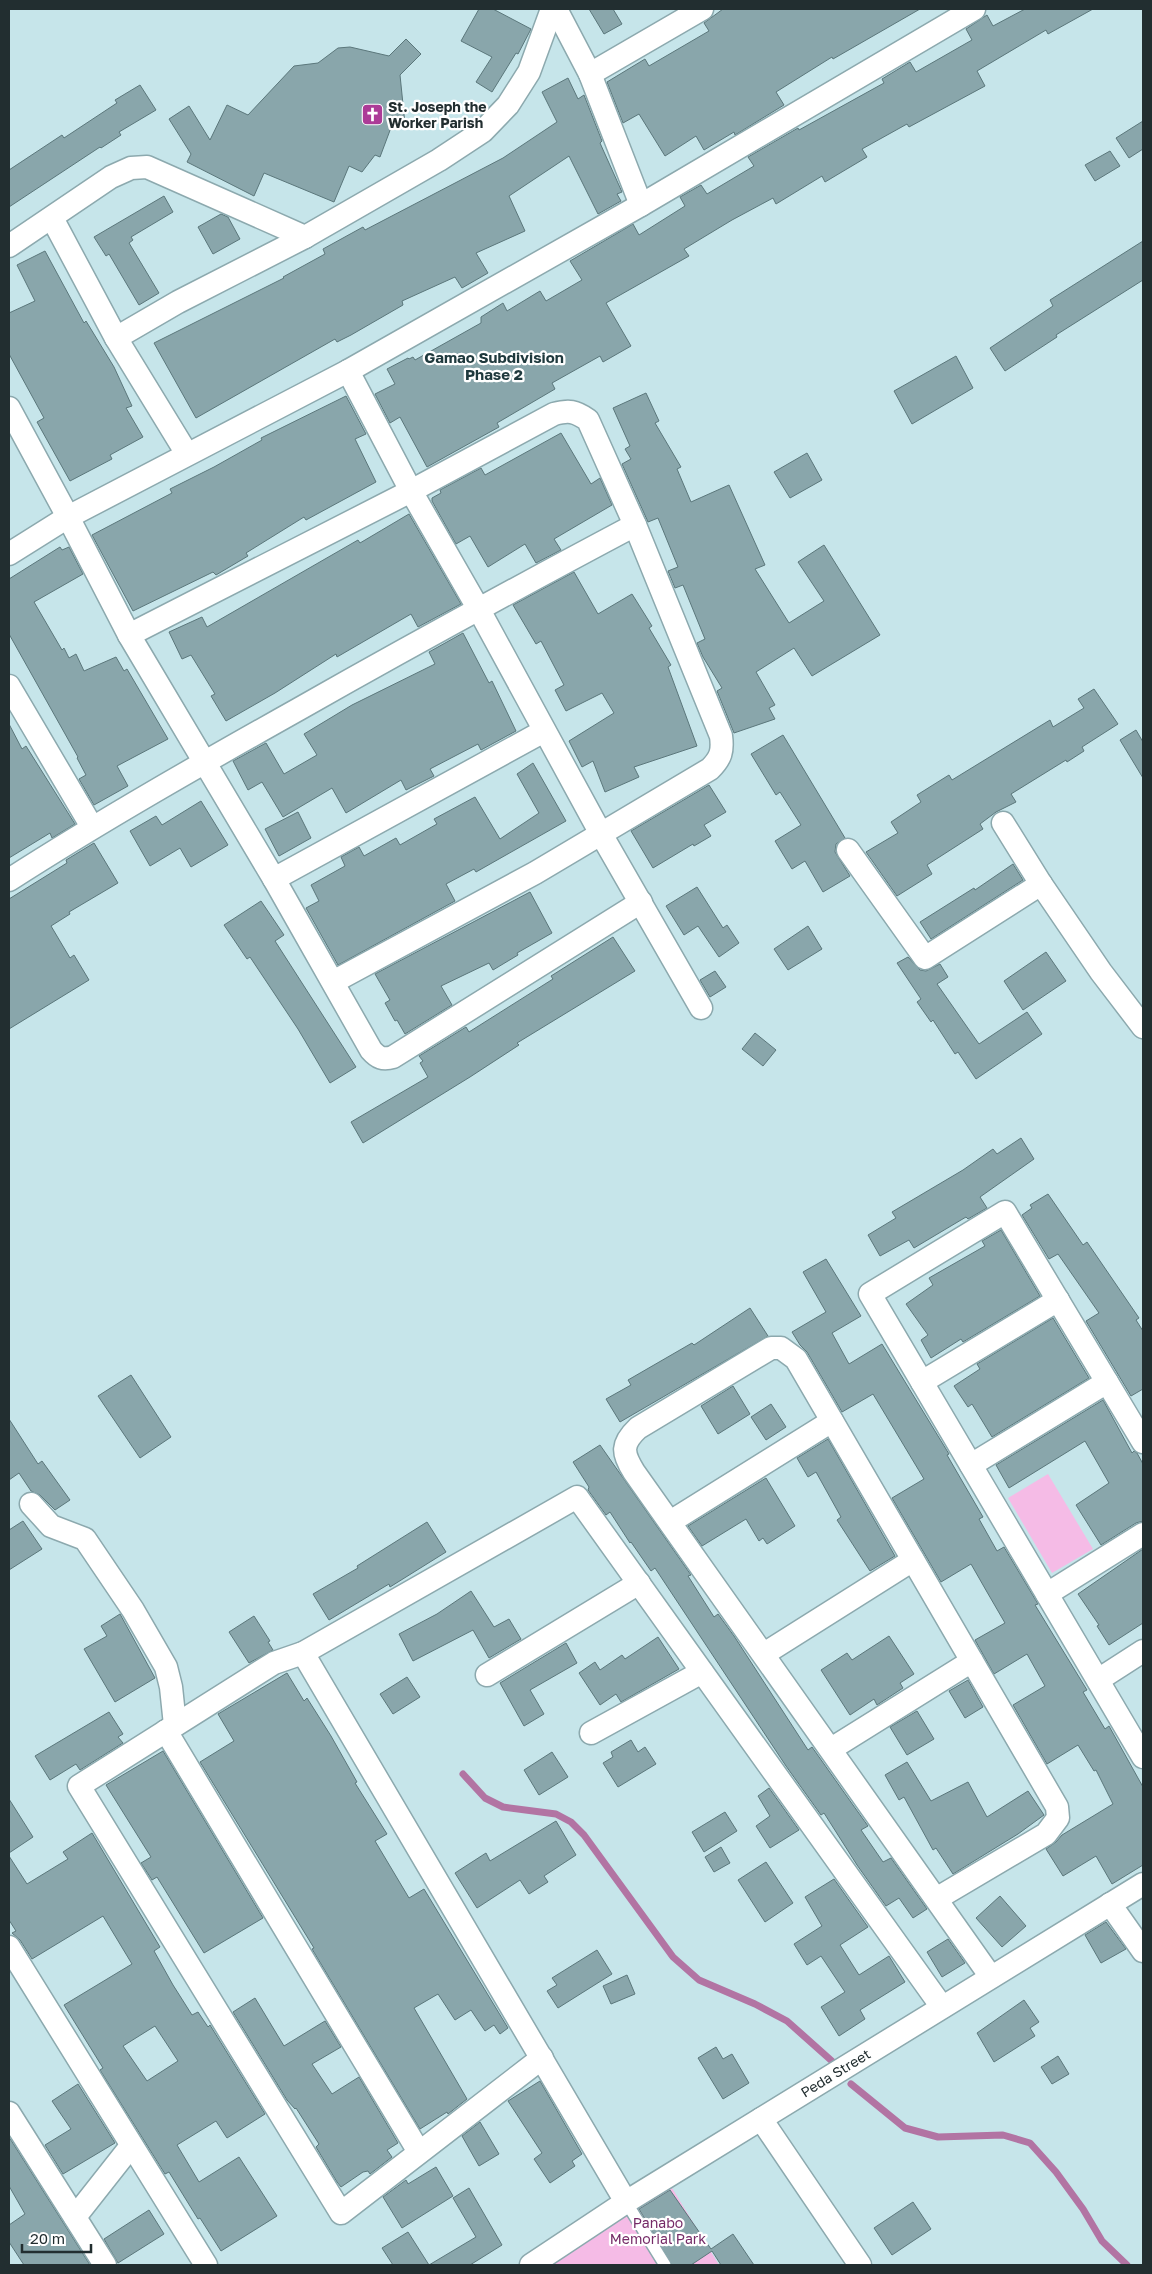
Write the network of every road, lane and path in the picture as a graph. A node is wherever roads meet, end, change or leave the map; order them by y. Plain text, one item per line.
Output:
1 (554, 9) edge
2 (702, 9) edge
3 (974, 9) edge
4 (590, 74) junction
5 (641, 205) junction
6 (52, 218) junction
7 (305, 237) junction
8 (9, 246) edge
9 (116, 338) junction
10 (348, 371) junction
11 (9, 408) edge
12 (187, 454) junction
13 (411, 492) junction
14 (68, 517) junction
15 (634, 525) junction
16 (9, 554) edge
17 (478, 608) junction
18 (129, 635) junction
19 (9, 686) edge
20 (544, 731) junction
21 (204, 762) junction
22 (1003, 823) dead end
23 (92, 827) junction
24 (601, 834) junction
25 (848, 850) dead end
26 (274, 879) junction
27 (9, 880) edge
28 (1041, 884) junction
29 (641, 902) junction
30 (332, 982) junction
31 (701, 1008) dead end
32 (1143, 1027) edge
33 (1058, 1300) junction
34 (922, 1382) junction
35 (1107, 1382) junction
36 (832, 1422) junction
37 (1143, 1442) edge
38 (971, 1465) junction
39 (31, 1504) dead end
40 (670, 1522) junction
41 (1143, 1534) edge
42 (913, 1560) junction
43 (639, 1583) junction
44 (1047, 1594) junction
45 (1143, 1651) edge
46 (304, 1653) junction
47 (764, 1654) junction
48 (972, 1661) junction
49 (702, 1672) junction
50 (487, 1675) dead end
51 (1098, 1680) junction
52 (170, 1728) junction
53 (591, 1733) dead end
54 (831, 1749) junction
55 (1143, 1757) edge
56 (1143, 1884) edge
57 (936, 1900) junction
58 (1110, 1904) junction
59 (9, 1947) edge
60 (1143, 1951) edge
61 (991, 1977) junction
62 (942, 2007) junction
63 (542, 2058) junction
64 (9, 2114) edge
65 (761, 2119) junction
66 (131, 2146) junction
67 (420, 2152) junction
68 (626, 2202) junction
69 (75, 2217) junction
70 (105, 2265) edge
71 (206, 2265) edge
72 (531, 2265) edge
73 (665, 2265) edge
74 (860, 2265) edge

1 - 4 street
1 - 7 street
2 - 4 street
3 - 5 street
4 - 5 street
5 - 10 street
6 - 7 street
6 - 8 street
6 - 9 street
7 - 9 street
9 - 12 street
10 - 12 street
10 - 13 street
11 - 14 street
12 - 14 street
13 - 15 street
13 - 17 street
13 - 18 street
14 - 16 street
14 - 18 street
15 - 17 street
15 - 24 street
17 - 20 street
17 - 21 street
18 - 21 street
19 - 23 street
20 - 24 street
20 - 26 street
21 - 23 street
21 - 26 street
22 - 28 street
23 - 27 street
24 - 29 street
24 - 30 street
25 - 28 street
26 - 30 street
28 - 32 street
29 - 30 street
29 - 31 street
33 - 34 street
33 - 34 street
33 - 35 street
34 - 38 street
35 - 37 street
35 - 38 street
36 - 40 street
36 - 40 street
36 - 42 street
38 - 44 street
39 - 52 street
40 - 47 street
41 - 44 street
42 - 47 street
42 - 48 street
43 - 46 street
43 - 49 street
43 - 50 street
44 - 51 street
45 - 51 street
46 - 52 street
46 - 63 street
47 - 54 street
48 - 54 street
48 - 57 street
49 - 53 street
49 - 62 street
51 - 55 street
52 - 67 street
52 - 67 street
54 - 57 street
56 - 58 street, Peda Street
57 - 61 street
58 - 60 street
58 - 61 street, Peda Street
59 - 66 street
61 - 62 street, Peda Street
62 - 65 street, Peda Street
63 - 67 street
63 - 68 street
64 - 69 street
65 - 68 street, Peda Street
65 - 74 street
66 - 69 street
66 - 71 street
68 - 72 street, Peda Street
68 - 73 lane
69 - 70 street

